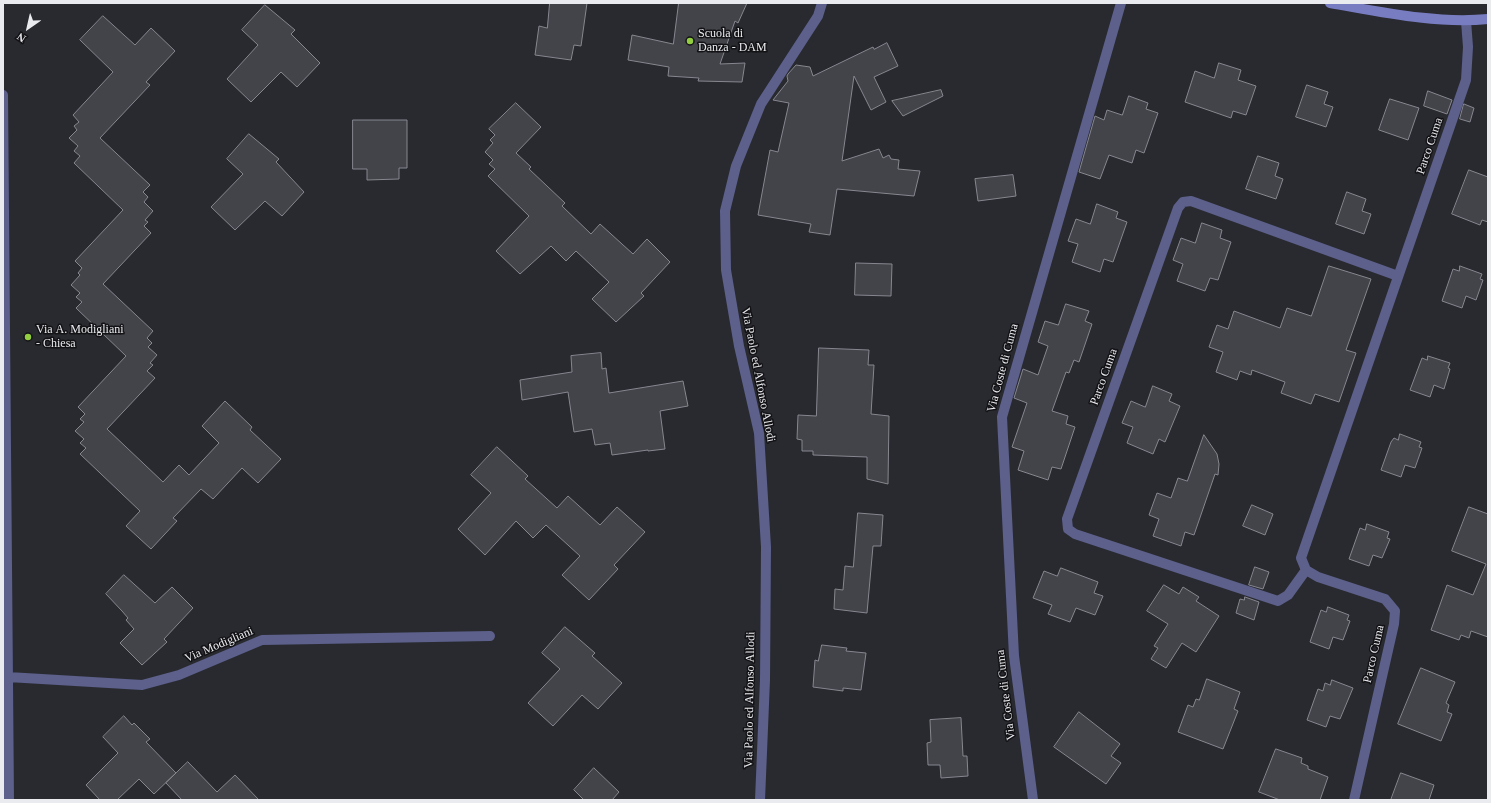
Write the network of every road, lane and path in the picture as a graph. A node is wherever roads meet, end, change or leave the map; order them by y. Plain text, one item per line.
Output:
1 (822, 3) edge
2 (1121, 3) edge
3 (1330, 3) edge
4 (1488, 19) edge
5 (1466, 21) junction
6 (3, 95) edge
7 (1398, 276) junction
8 (1306, 570) junction
9 (490, 636) dead end
10 (8, 677) junction
11 (9, 800) edge
12 (760, 800) edge
13 (1033, 800) edge
14 (1354, 800) edge

1 - 12 street, Via Paolo ed Alfonso Allodi
2 - 13 street, Via Coste di Cuma
3 - 5 street
4 - 5 street
5 - 7 street, Parco Cuma
6 - 10 street
7 - 8 street, Parco Cuma
7 - 8 street, Parco Cuma
8 - 14 street, Parco Cuma
9 - 10 street, Via Modigliani
10 - 11 street

